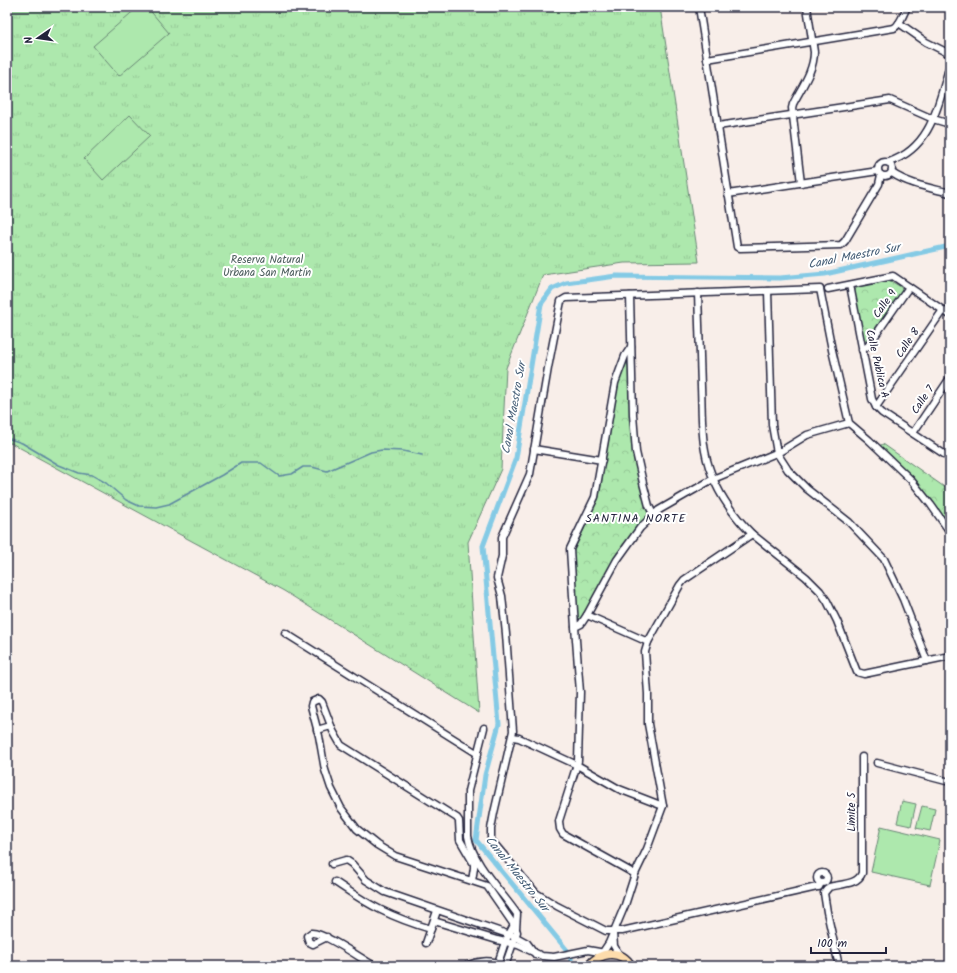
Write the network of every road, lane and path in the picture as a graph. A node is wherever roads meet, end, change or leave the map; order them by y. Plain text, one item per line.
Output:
1 (699, 7) edge
2 (807, 7) edge
3 (906, 7) edge
4 (899, 23) junction
5 (813, 42) junction
6 (950, 54) edge
7 (708, 59) junction
8 (950, 65) edge
9 (792, 115) junction
10 (933, 119) junction
11 (950, 124) edge
12 (718, 126) junction
13 (888, 162) junction
14 (880, 173) junction
15 (892, 173) junction
16 (801, 183) junction
17 (950, 193) edge
18 (728, 194) junction
19 (850, 285) junction
20 (909, 287) junction
21 (828, 289) dead end
22 (768, 291) junction
23 (698, 293) junction
24 (630, 296) junction
25 (943, 310) junction
26 (950, 315) edge
27 (631, 347) junction
28 (862, 350) junction
29 (950, 378) edge
30 (876, 407) junction
31 (849, 423) junction
32 (913, 433) junction
33 (534, 449) junction
34 (777, 453) junction
35 (950, 458) edge
36 (602, 460) junction
37 (714, 479) junction
38 (654, 514) junction
39 (950, 532) edge
40 (752, 534) junction
41 (587, 615) junction
42 (575, 627) junction
43 (285, 634) dead end
44 (648, 642) junction
45 (950, 656) edge
46 (927, 661) junction
47 (331, 726) junction
48 (484, 728) dead end
49 (317, 730) junction
50 (513, 737) junction
51 (478, 754) junction
52 (862, 757) dead end
53 (877, 763) dead end
54 (577, 765) junction
55 (949, 781) edge
56 (663, 806) junction
57 (332, 864) dead end
58 (636, 874) junction
59 (472, 881) junction
60 (335, 882) dead end
61 (821, 883) dead end
62 (437, 910) junction
63 (434, 921) junction
64 (515, 927) junction
65 (431, 929) junction
66 (613, 931) junction
67 (509, 935) junction
68 (516, 937) junction
69 (326, 938) dead end
70 (505, 942) junction
71 (426, 943) dead end
72 (513, 943) junction
73 (611, 945) junction
74 (590, 950) junction
75 (536, 955) junction
76 (602, 955) junction
77 (620, 956) junction
78 (502, 965) edge
79 (374, 966) edge
80 (466, 966) edge
81 (589, 966) edge
82 (631, 966) edge
83 (839, 966) edge

1 - 7 street
2 - 5 street
3 - 4 street
4 - 5 street
4 - 6 street
5 - 7 street
5 - 9 street
7 - 12 street
8 - 10 street
9 - 10 street
9 - 12 street
9 - 16 street
10 - 11 street
10 - 13 street
12 - 18 street
13 - 14 street
13 - 15 street
14 - 15 street
14 - 16 street
14 - 18 street
15 - 17 street
16 - 18 street
19 - 20 street
19 - 21 street
19 - 28 street, Calle Publica A
20 - 25 street
20 - 28 street, Calle 9
22 - 23 street
22 - 31 street
22 - 34 street
23 - 24 street
23 - 37 street
24 - 27 street
24 - 33 street
25 - 26 street
25 - 30 street, Calle 8
27 - 36 street
27 - 38 street
28 - 30 street, Calle Publica A
29 - 32 street, Calle 7
30 - 32 street, Calle Publica A
31 - 34 street
31 - 39 street
32 - 35 street, Calle Publica A
33 - 36 street
33 - 50 street
34 - 37 street
34 - 46 street
36 - 42 street
37 - 38 street
37 - 40 street
38 - 41 street
40 - 44 street
40 - 46 street
41 - 42 street
41 - 44 street
42 - 54 street
43 - 51 street
44 - 56 street
45 - 46 street
47 - 49 street
47 - 49 street
47 - 59 street
48 - 51 street
49 - 59 street
50 - 54 street
50 - 66 street
51 - 64 street
52 - 83 street, Limite 5
53 - 55 street
54 - 56 street
54 - 58 street
56 - 58 street
57 - 62 street
58 - 66 street
59 - 64 street
60 - 65 street
61 - 66 street
62 - 63 street
62 - 67 street
63 - 65 street
63 - 70 street
64 - 67 street
64 - 68 street
65 - 71 street
66 - 73 street
67 - 68 street
67 - 70 street
68 - 72 street
68 - 75 street
69 - 79 street
70 - 72 street
70 - 78 street
72 - 75 street
72 - 78 street
73 - 76 street
73 - 77 street
74 - 75 street
74 - 76 street
74 - 76 street
76 - 77 main road
76 - 81 main road
77 - 82 main road
78 - 80 street

